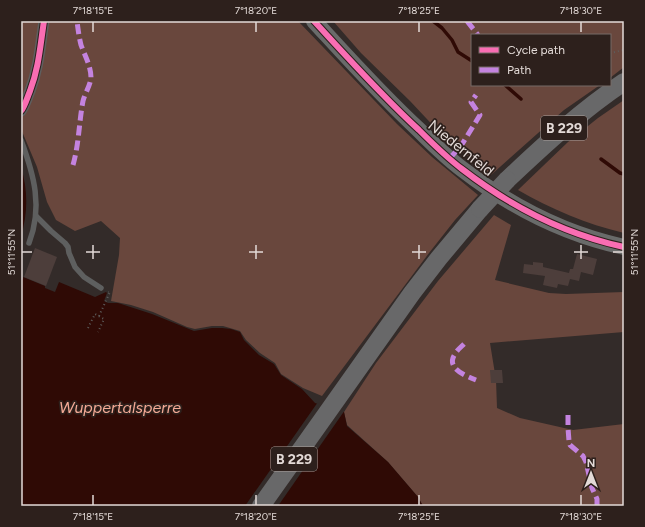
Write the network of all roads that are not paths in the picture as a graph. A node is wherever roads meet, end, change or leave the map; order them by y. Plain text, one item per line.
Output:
1 (44, 21) edge
2 (314, 21) edge
3 (624, 82) edge
4 (21, 111) edge
5 (21, 140) edge
6 (36, 216) junction
7 (29, 243) dead end
8 (624, 247) edge
9 (101, 288) dead end
10 (261, 506) edge

1 - 4 street
2 - 8 street, Niedernfeld
3 - 10 main road, B 229, bridge
5 - 6 lane
6 - 7 lane
6 - 9 lane

